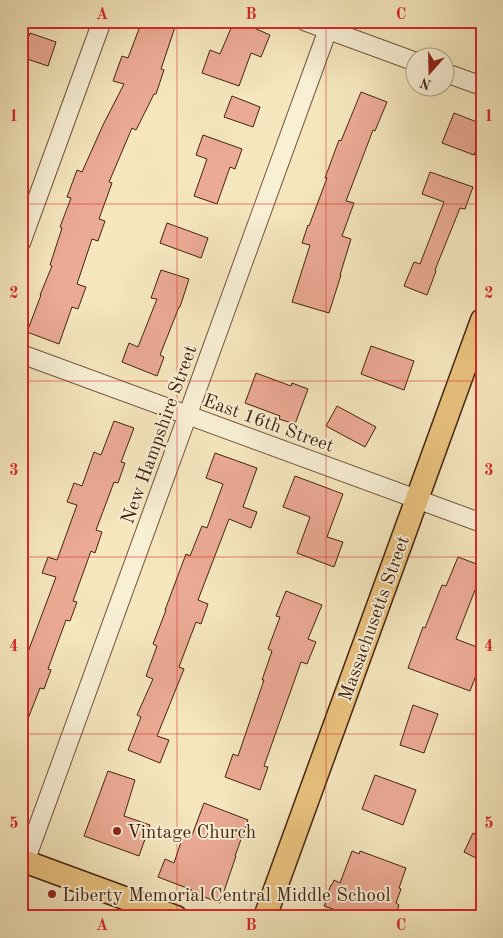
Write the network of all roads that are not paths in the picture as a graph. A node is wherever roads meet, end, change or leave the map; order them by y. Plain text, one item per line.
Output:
1 (102, 21) edge
2 (304, 21) edge
3 (330, 26) edge
4 (406, 58) edge
5 (456, 77) edge
6 (482, 86) edge
7 (21, 243) edge
8 (482, 320) edge
9 (21, 354) edge
10 (188, 414) junction
11 (417, 499) junction
12 (482, 523) edge
13 (23, 861) edge
14 (176, 917) edge
15 (265, 917) edge

1 - 7 street
2 - 3 street
3 - 4 street
3 - 10 street, New Hampshire Street
5 - 6 street
8 - 11 main road, Massachusetts Street
9 - 10 street, East 16th Street
10 - 11 street, East 16th Street
10 - 13 street, New Hampshire Street
11 - 12 street, East 16th Street
11 - 15 main road, Massachusetts Street
13 - 14 main road

